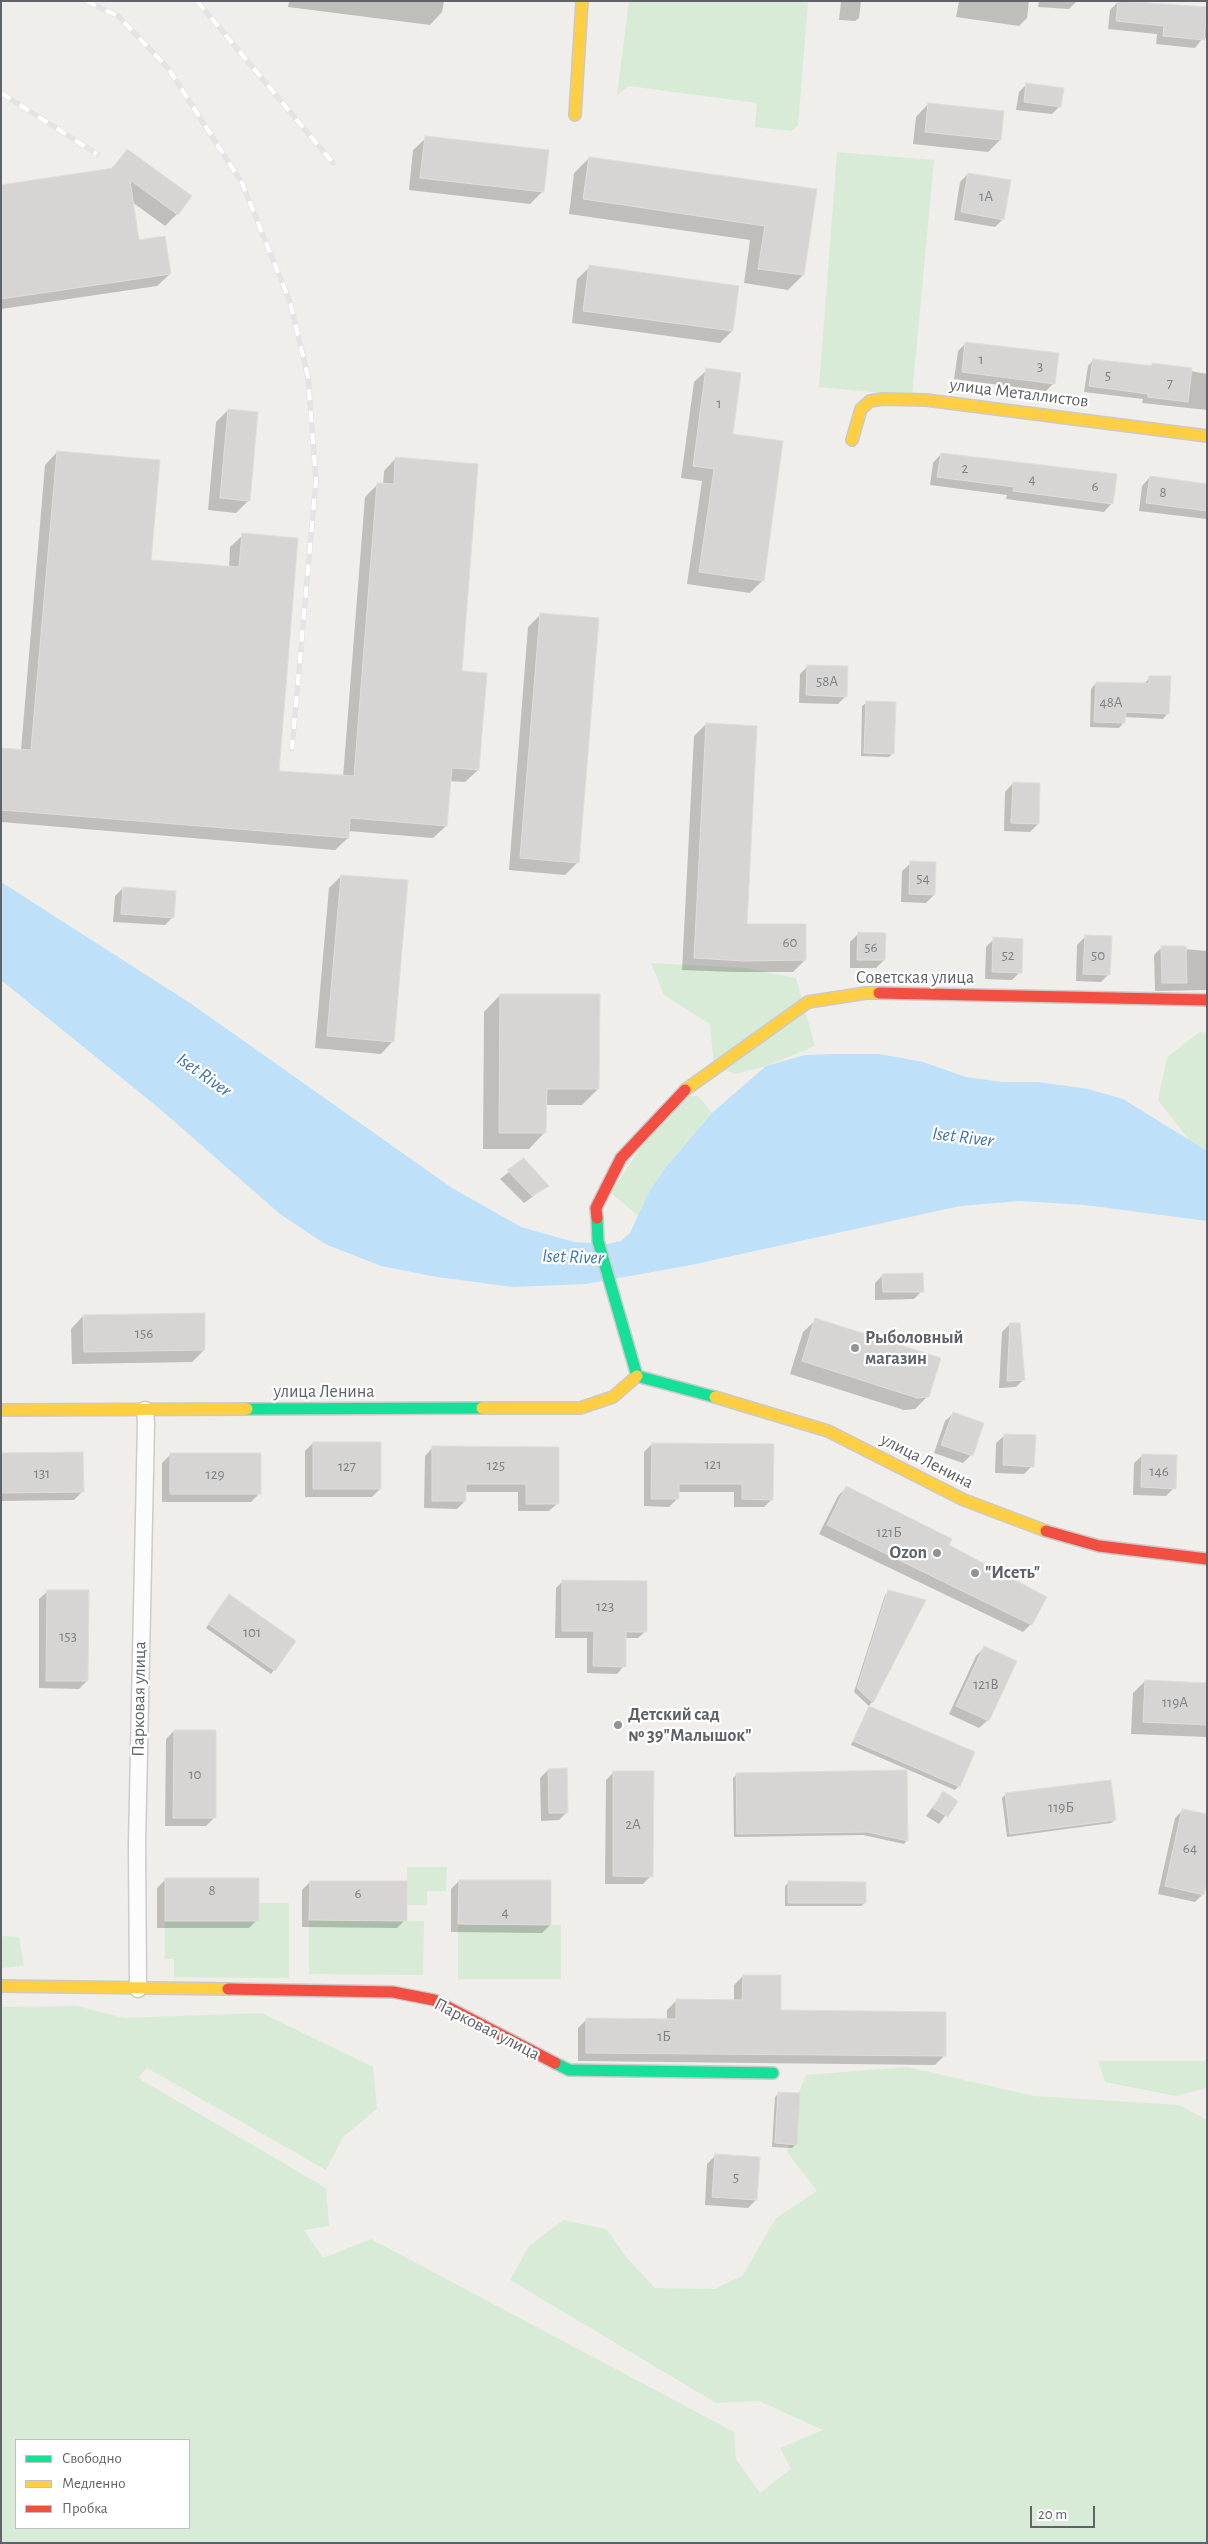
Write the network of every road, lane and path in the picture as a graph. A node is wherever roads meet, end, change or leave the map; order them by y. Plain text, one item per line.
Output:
1 (582, 1) edge
2 (575, 115) dead end
3 (1207, 436) edge
4 (852, 440) dead end
5 (1207, 1000) edge
6 (637, 1376) junction
7 (1, 1410) edge
8 (145, 1410) junction
9 (1207, 1559) edge
10 (1, 1986) edge
11 (138, 1989) junction
12 (772, 2073) dead end

1 - 2 street
3 - 4 street, улица Металлистов
5 - 6 street, Советская улица
6 - 8 street, улица Ленина
6 - 9 street, улица Ленина
7 - 8 street, улица Ленина
8 - 11 street, Парковая улица
10 - 11 street, Парковая улица
11 - 12 street, Парковая улица

